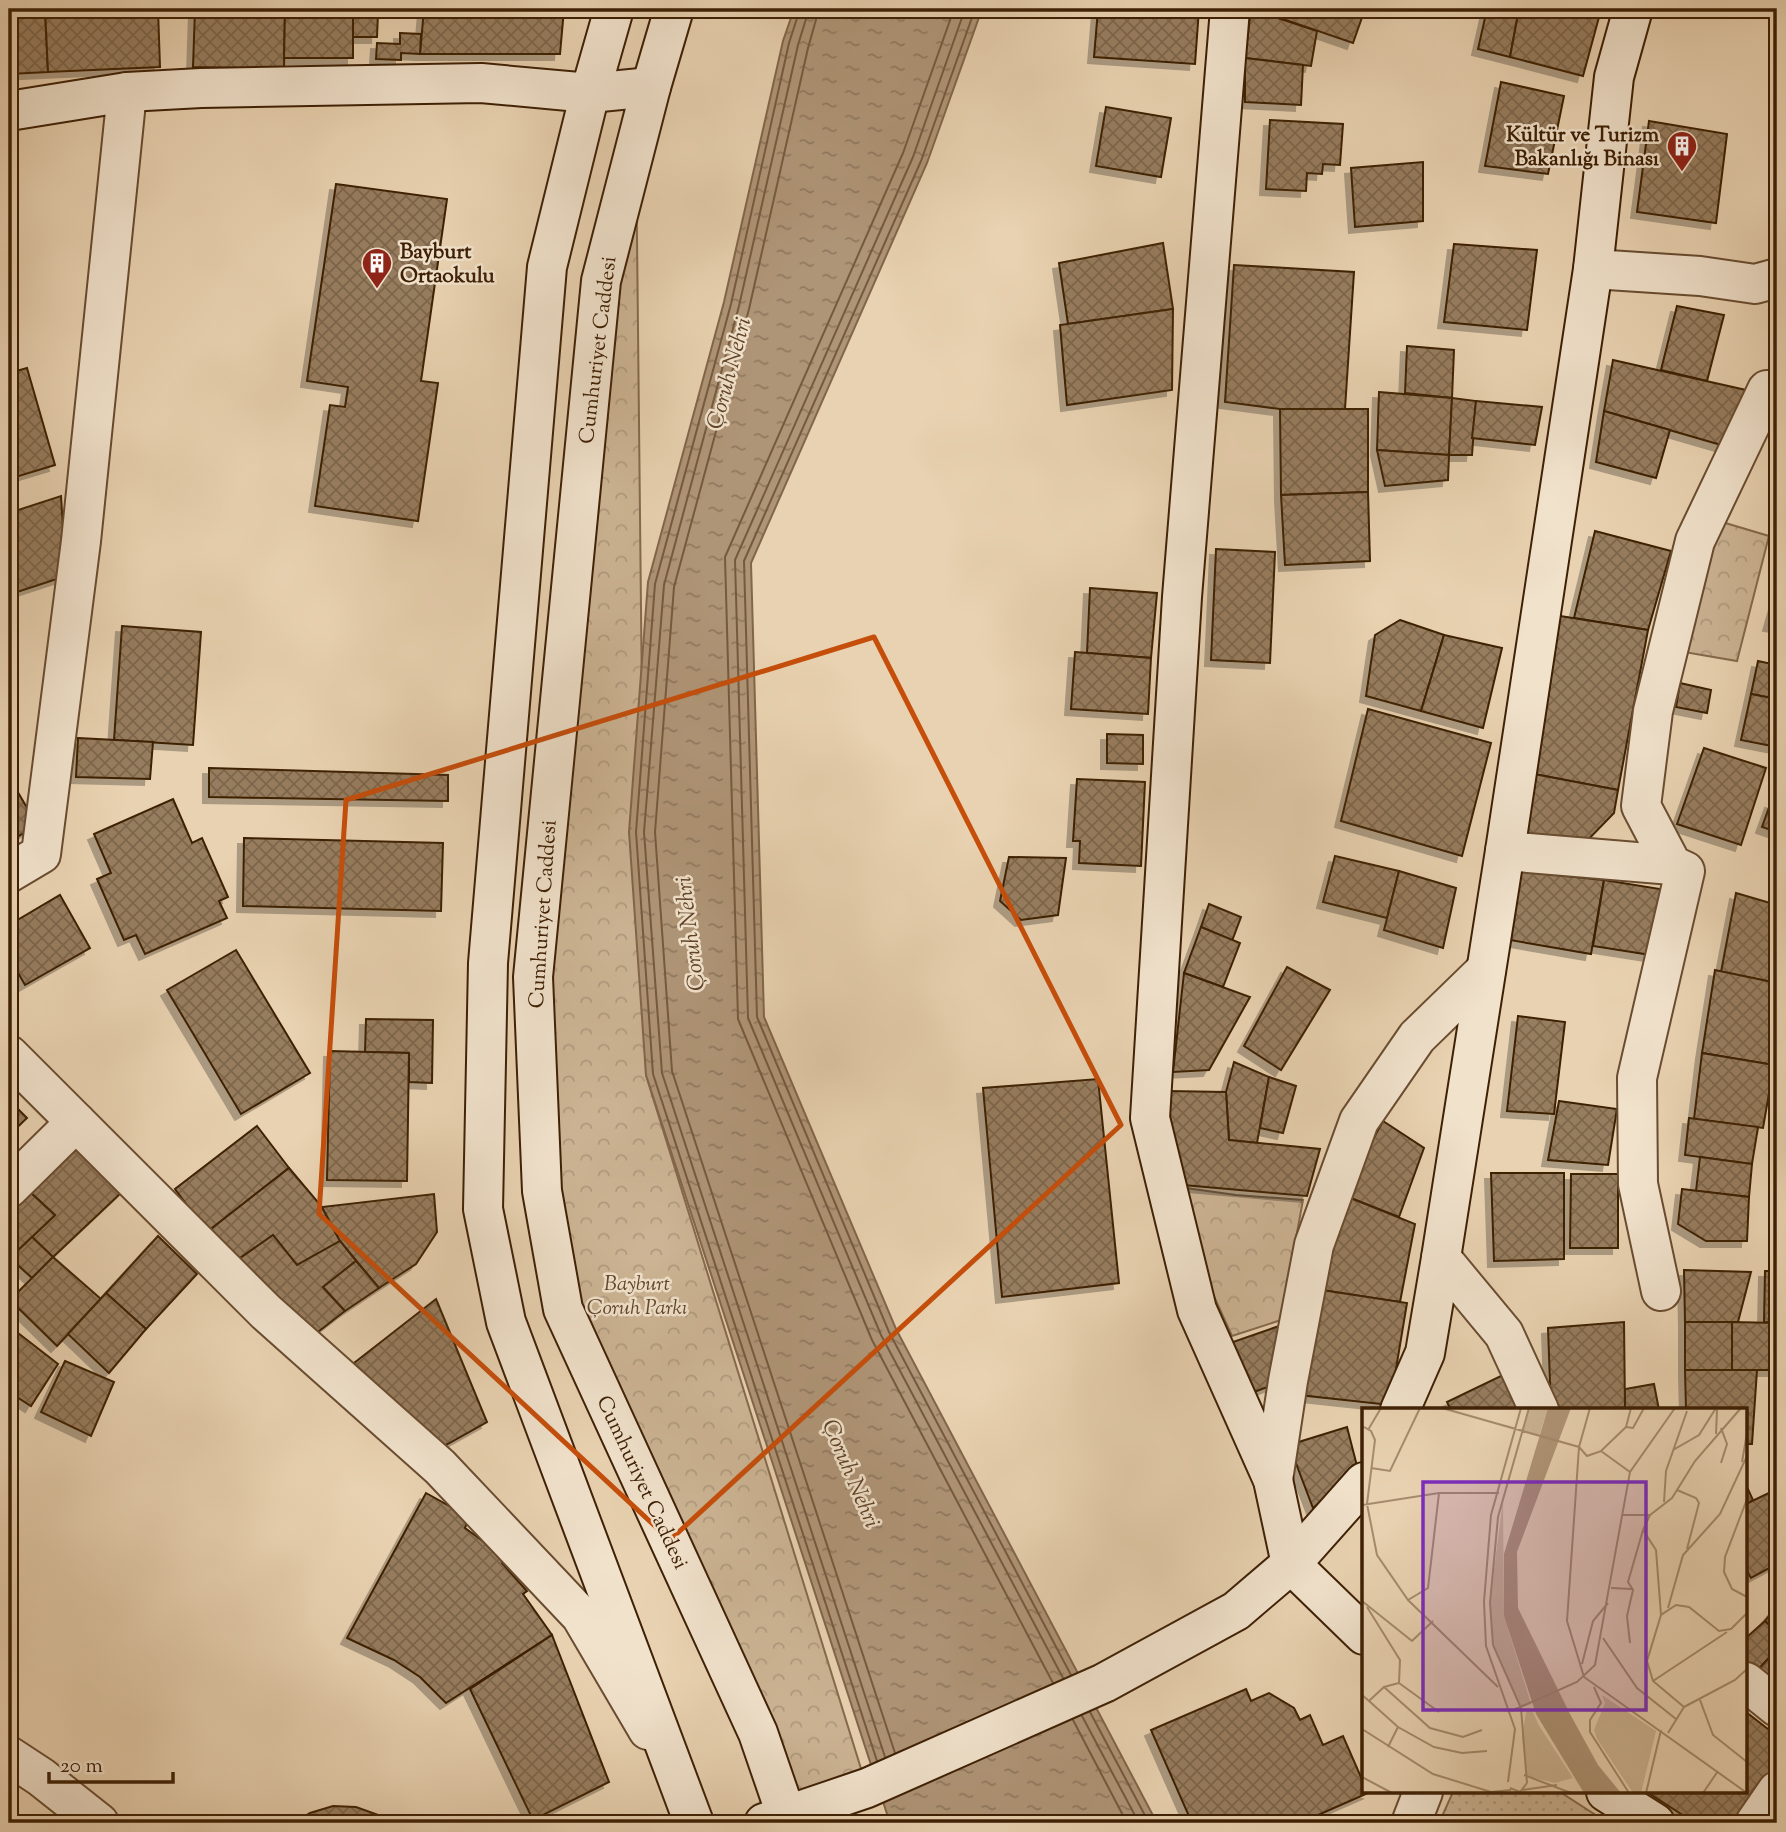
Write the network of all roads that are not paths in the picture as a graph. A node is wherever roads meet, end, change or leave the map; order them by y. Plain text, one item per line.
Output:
1 (614, 9) edge
2 (674, 9) edge
3 (1230, 9) edge
4 (1633, 9) edge
5 (651, 87) junction
6 (127, 92) junction
7 (590, 93) junction
8 (9, 111) edge
9 (1592, 269) junction
10 (1777, 278) edge
11 (1772, 379) edge
12 (1777, 426) edge
13 (1505, 851) junction
14 (1672, 864) junction
15 (9, 873) edge
16 (1486, 970) junction
17 (9, 1055) edge
18 (76, 1122) junction
19 (9, 1188) edge
20 (1441, 1258) junction
21 (1661, 1291) dead end
22 (1402, 1408) edge
23 (1538, 1408) edge
24 (1273, 1480) junction
25 (1362, 1484) edge
26 (1291, 1564) junction
27 (1362, 1633) edge
28 (1748, 1684) edge
29 (1777, 1707) edge
30 (9, 1756) edge
31 (680, 1783) junction
32 (1777, 1791) edge
33 (1422, 1794) edge
34 (1609, 1794) edge
35 (779, 1820) edge
36 (99, 1823) edge
37 (694, 1823) edge
38 (1411, 1823) edge
39 (1655, 1823) edge
40 (1755, 1823) edge

1 - 7 street
2 - 5 street, Cumhuriyet Caddesi
3 - 24 street
4 - 9 street
5 - 7 street
5 - 35 street, Cumhuriyet Caddesi
6 - 7 street
6 - 8 street
6 - 15 street
7 - 31 street
9 - 10 street
9 - 13 street
11 - 12 street
11 - 14 street
13 - 14 street
13 - 16 street
14 - 21 street
16 - 20 street
16 - 24 street
17 - 18 street
18 - 19 street
18 - 31 street
20 - 22 street
20 - 23 street
24 - 26 street
25 - 26 street
26 - 27 street
26 - 35 street
28 - 29 street
30 - 36 street
31 - 37 street
32 - 40 street
33 - 38 street
34 - 39 street

